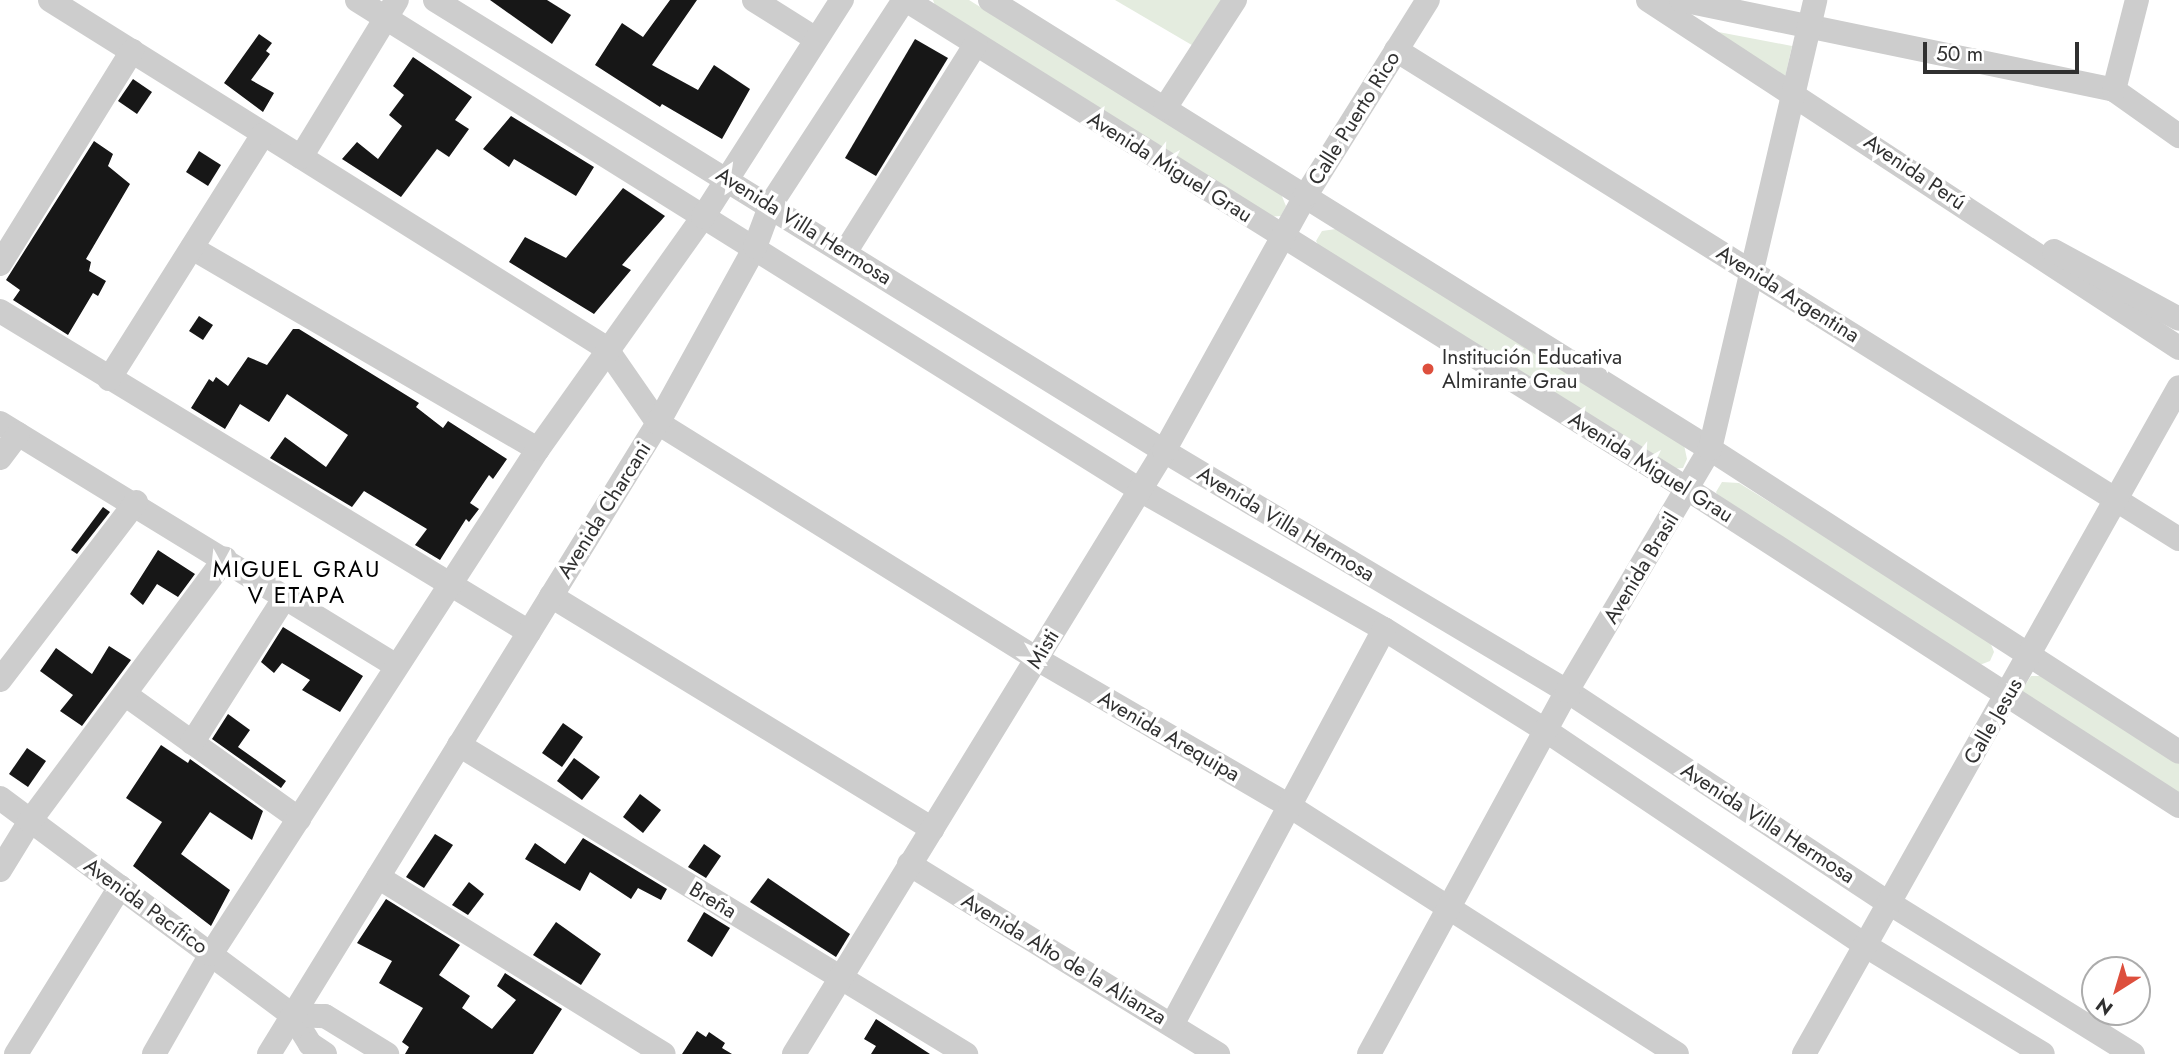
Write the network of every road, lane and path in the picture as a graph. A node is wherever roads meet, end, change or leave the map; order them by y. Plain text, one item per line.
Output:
1 (50, 0) edge
2 (357, 0) edge
3 (435, 0) edge
4 (754, 0) edge
5 (842, 0) edge
6 (905, 0) edge
7 (990, 0) edge
8 (1235, 0) edge
9 (1428, 0) edge
10 (1648, 0) edge
11 (1681, 0) edge
12 (1815, 0) edge
13 (2137, 0) edge
14 (392, 9) edge
15 (1809, 26) junction
16 (816, 39) junction
17 (975, 44) junction
18 (1396, 50) junction
19 (132, 51) junction
20 (1791, 90) junction
21 (2114, 90) junction
22 (1165, 108) junction
23 (263, 134) junction
24 (2179, 136) edge
25 (301, 157) junction
26 (728, 178) junction
27 (1306, 195) junction
28 (771, 204) junction
29 (703, 217) junction
30 (2013, 237) junction
31 (1282, 238) junction
32 (755, 247) junction
33 (192, 248) junction
34 (846, 251) junction
35 (0, 264) edge
36 (1753, 272) junction
37 (0, 311) edge
38 (2179, 319) edge
39 (606, 348) junction
40 (2179, 348) edge
41 (109, 379) junction
42 (2179, 387) edge
43 (658, 424) junction
44 (9, 429) edge
45 (538, 449) junction
46 (1710, 449) junction
47 (1164, 451) junction
48 (0, 458) edge
49 (1140, 490) junction
50 (1689, 490) junction
51 (2116, 498) junction
52 (136, 502) junction
53 (2179, 539) edge
54 (225, 558) junction
55 (450, 586) junction
56 (551, 596) junction
57 (285, 597) junction
58 (1384, 629) junction
59 (529, 632) junction
60 (1037, 659) junction
61 (2029, 659) junction
62 (397, 666) junction
63 (0, 680) edge
64 (1567, 691) junction
65 (126, 695) junction
66 (2006, 698) junction
67 (1548, 732) junction
68 (192, 743) junction
69 (459, 745) junction
70 (2179, 751) edge
71 (0, 798) edge
72 (2179, 806) edge
73 (1291, 807) junction
74 (299, 819) junction
75 (30, 821) junction
76 (932, 829) junction
77 (909, 864) junction
78 (0, 870) edge
79 (378, 877) junction
80 (120, 887) junction
81 (1889, 903) junction
82 (1452, 909) junction
83 (1866, 946) junction
84 (211, 954) junction
85 (841, 978) junction
86 (292, 1015) junction
87 (1172, 1026) junction
88 (16, 1054) edge
89 (154, 1054) edge
90 (268, 1054) edge
91 (325, 1054) edge
92 (387, 1054) edge
93 (664, 1054) edge
94 (794, 1054) edge
95 (966, 1054) edge
96 (1218, 1054) edge
97 (1369, 1054) edge
98 (1677, 1054) edge
99 (1804, 1054) edge
100 (2043, 1054) edge
101 (2133, 1054) edge

1 - 19 street
2 - 14 street, Avenida Villa Hermosa
3 - 26 street, Avenida Villa Hermosa
4 - 16 street
5 - 16 street
6 - 17 street, Avenida Miguel Grau
6 - 28 street, Avenida Charcani
7 - 22 street
8 - 22 street
9 - 18 street, Calle Puerto Rico
10 - 20 street, Avenida Perú
11 - 15 street
12 - 15 street, Avenida Brasil
13 - 21 street
14 - 25 street
14 - 29 street, Avenida Villa Hermosa
15 - 20 street, Avenida Brasil
15 - 21 street
16 - 26 street
17 - 31 street, Avenida Miguel Grau
17 - 34 street
18 - 27 street, Calle Puerto Rico
18 - 36 street, Avenida Argentina
19 - 23 street
19 - 35 street
20 - 30 street, Avenida Perú
20 - 36 street, Avenida Brasil
21 - 24 street
22 - 27 street
23 - 25 street
23 - 33 street
25 - 39 street
26 - 28 street, Avenida Villa Hermosa
26 - 29 street
27 - 31 street, Calle Puerto Rico
27 - 46 street
28 - 32 street, Avenida Charcani
28 - 34 street, Avenida Villa Hermosa
29 - 32 street, Avenida Villa Hermosa
29 - 39 street
30 - 38 street
30 - 40 street, Avenida Perú
31 - 47 street, Misti
31 - 50 street, Avenida Miguel Grau
32 - 43 street, Avenida Charcani
32 - 49 street, Avenida Villa Hermosa
33 - 41 street
33 - 45 street
34 - 47 street, Avenida Villa Hermosa
36 - 46 street, Avenida Brasil
36 - 51 street, Avenida Argentina
37 - 41 street
39 - 43 street
39 - 45 street
41 - 55 street
42 - 51 street, Calle Jesus
43 - 56 street, Avenida Charcani
43 - 60 street, Avenida Arequipa
44 - 48 street
44 - 52 street
45 - 55 street
46 - 50 street, Avenida Brasil
46 - 61 street
47 - 49 street, Misti
47 - 64 street, Avenida Villa Hermosa
49 - 58 street, Avenida Villa Hermosa
49 - 60 street, Misti
50 - 64 street, Avenida Brasil
50 - 66 street, Avenida Miguel Grau
51 - 53 street, Avenida Argentina
51 - 61 street, Calle Jesus
52 - 54 street
52 - 63 street
54 - 57 street
54 - 65 street
55 - 59 street
55 - 62 street
56 - 59 street, Avenida Charcani
56 - 76 street
57 - 62 street
57 - 68 street
58 - 67 street, Avenida Villa Hermosa
58 - 73 street
59 - 69 street, Avenida Charcani
60 - 73 street, Avenida Arequipa
60 - 76 street, Misti
61 - 66 street, Calle Jesus
61 - 70 street
62 - 74 street
64 - 67 street, Avenida Brasil
64 - 81 street, Avenida Villa Hermosa
65 - 68 street
65 - 75 street
66 - 72 street, Avenida Miguel Grau
66 - 81 street, Calle Jesus
67 - 82 street, Avenida Brasil
67 - 83 street, Avenida Villa Hermosa
68 - 74 street
69 - 79 street, Avenida Charcani
69 - 85 street, Breña
71 - 75 street, Avenida Pacífico
73 - 82 street, Avenida Arequipa
73 - 87 street
74 - 84 street
75 - 78 street
75 - 80 street, Avenida Pacífico
76 - 77 street, Misti
77 - 85 street, Misti
77 - 87 street, Avenida Alto de la Alianza
79 - 86 street, Avenida Charcani
79 - 93 street
80 - 84 street, Avenida Pacífico
80 - 88 street
81 - 83 street, Calle Jesus
81 - 101 street, Avenida Villa Hermosa
82 - 97 street, Avenida Brasil
82 - 98 street, Avenida Arequipa
83 - 99 street, Calle Jesus
83 - 100 street, Avenida Villa Hermosa
84 - 86 street, Avenida Pacífico
84 - 89 street
85 - 94 street, Misti
85 - 95 street, Breña
86 - 90 street, Avenida Charcani
86 - 91 street, Avenida Pacífico
86 - 92 street
87 - 96 street, Avenida Alto de la Alianza

